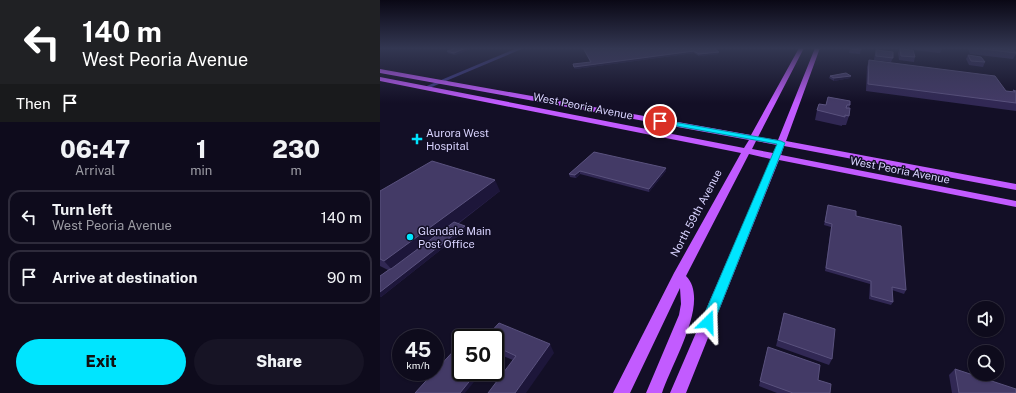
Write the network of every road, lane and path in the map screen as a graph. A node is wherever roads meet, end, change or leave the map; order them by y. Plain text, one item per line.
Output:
1 (478, 66) edge
2 (792, 66) edge
3 (811, 66) edge
4 (380, 71) edge
5 (380, 79) edge
6 (440, 82) junction
7 (425, 88) junction
8 (574, 106) junction
9 (584, 107) junction
10 (563, 114) junction
11 (572, 116) junction
12 (754, 138) junction
13 (781, 143) junction
14 (746, 151) junction
15 (776, 157) junction
16 (1016, 188) edge
17 (1016, 204) edge
18 (679, 277) junction
19 (620, 393) edge
20 (654, 393) edge
21 (678, 393) edge

1 - 6 street
2 - 12 main road, North 59th Avenue
3 - 13 main road
4 - 6 main road, West Peoria Avenue
5 - 7 main road, West Peoria Avenue
6 - 7 street
6 - 8 main road, West Peoria Avenue
7 - 10 main road, West Peoria Avenue
8 - 9 main road, West Peoria Avenue
8 - 10 main road
9 - 11 main road
9 - 12 main road, West Peoria Avenue
10 - 11 main road, West Peoria Avenue
11 - 14 main road, West Peoria Avenue
12 - 13 main road, West Peoria Avenue
12 - 14 main road, North 59th Avenue
13 - 15 main road
13 - 16 main road, West Peoria Avenue
14 - 15 main road, West Peoria Avenue
14 - 18 main road, North 59th Avenue
15 - 17 main road, West Peoria Avenue
15 - 21 main road
18 - 19 main road, North 59th Avenue
18 - 20 main road

